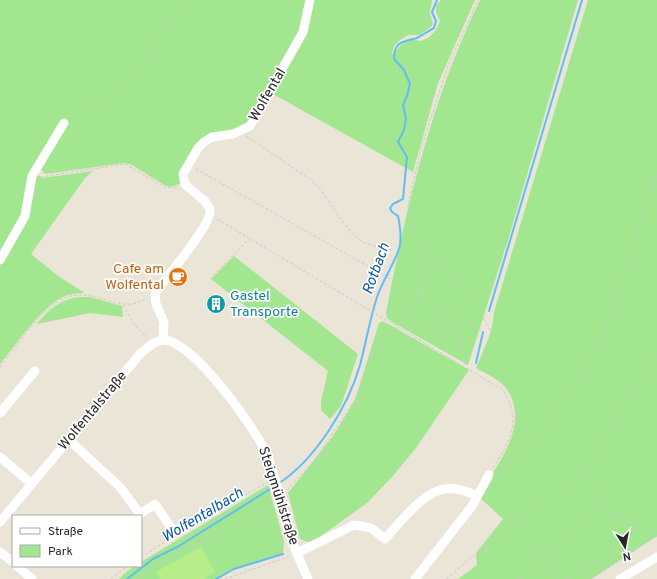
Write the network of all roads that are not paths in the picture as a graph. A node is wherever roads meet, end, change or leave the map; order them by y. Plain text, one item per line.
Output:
1 (310, 0) edge
2 (66, 124) road end
3 (0, 260) edge
4 (161, 339) junction
5 (35, 371) dead end
6 (0, 413) edge
7 (69, 440) junction
8 (0, 457) edge
9 (493, 477) road end
10 (32, 484) junction
11 (477, 496) junction
12 (138, 515) edge
13 (0, 522) edge
14 (172, 529) dead end
15 (0, 552) edge
16 (297, 553) junction
17 (657, 557) edge
18 (12, 561) edge
19 (18, 567) edge
20 (32, 579) edge
21 (308, 579) edge
22 (415, 579) edge
23 (620, 579) edge

1 - 4 street, Wolfental
2 - 3 street
4 - 7 street, Wolfentalstraße
4 - 16 street, Steigmühlstraße
5 - 6 street
7 - 10 street, Wolfentalstraße
7 - 12 street
8 - 10 street
9 - 11 street
10 - 13 street, Wolfentalstraße
11 - 16 street
11 - 22 street
12 - 14 street
15 - 18 street
16 - 21 street, Steigmühlstraße
17 - 23 street
19 - 20 street

